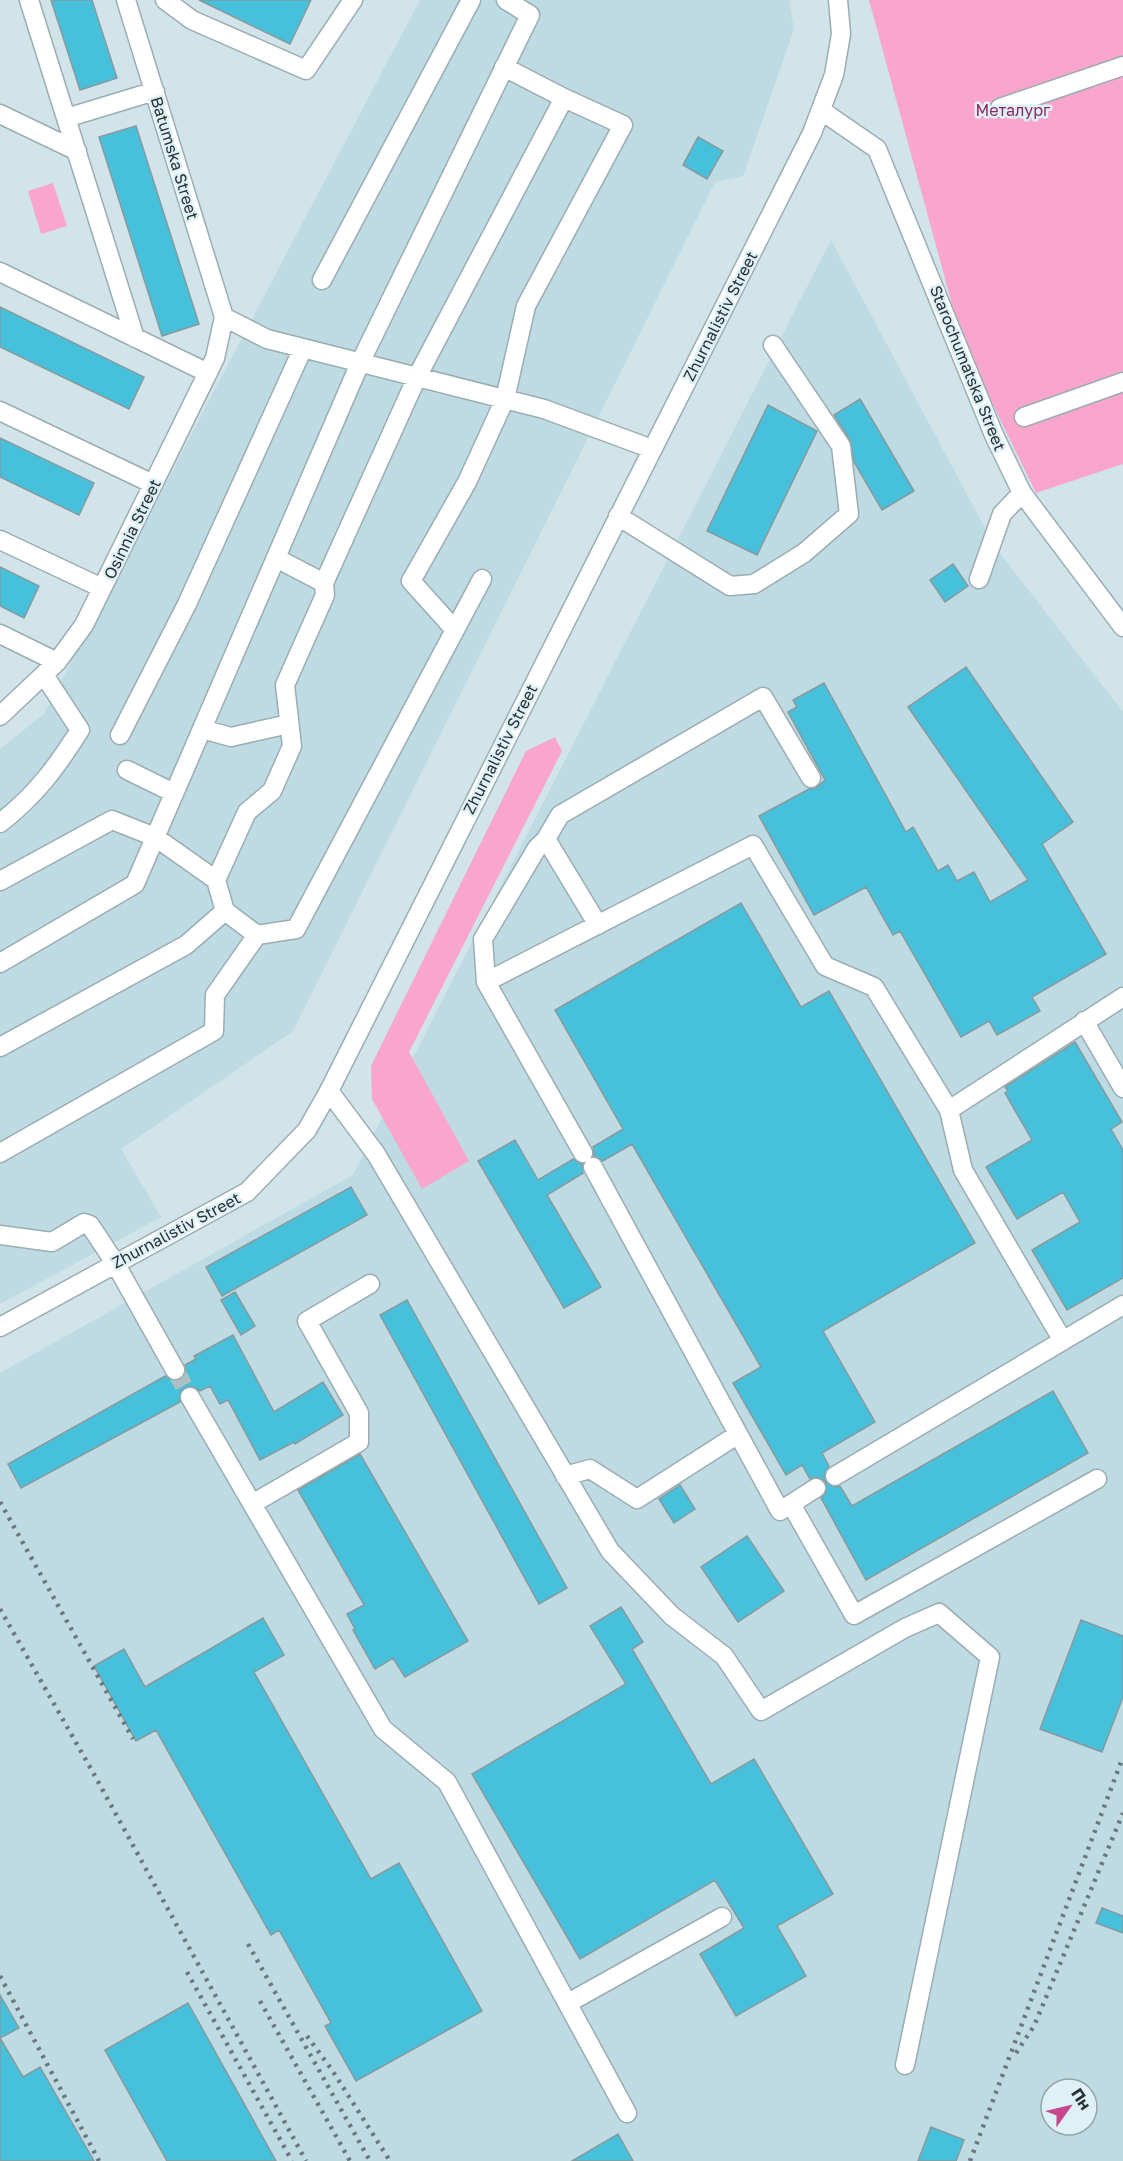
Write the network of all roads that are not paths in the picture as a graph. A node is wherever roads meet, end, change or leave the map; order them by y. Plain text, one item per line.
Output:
1 (29, 0) edge
2 (126, 0) edge
3 (165, 0) edge
4 (352, 0) edge
5 (471, 0) edge
6 (506, 0) edge
7 (837, 0) edge
8 (1123, 66) edge
9 (504, 68) junction
10 (155, 91) junction
11 (564, 98) junction
12 (1000, 108) dead end
13 (822, 111) junction
14 (0, 114) edge
15 (66, 118) junction
16 (77, 151) junction
17 (0, 272) edge
18 (322, 280) dead end
19 (224, 317) junction
20 (135, 338) junction
21 (773, 345) dead end
22 (303, 348) junction
23 (360, 363) junction
24 (208, 373) junction
25 (417, 377) junction
26 (1123, 382) edge
27 (506, 399) junction
28 (0, 411) edge
29 (1024, 417) dead end
30 (652, 449) junction
31 (153, 484) junction
32 (1022, 494) junction
33 (618, 516) junction
34 (0, 540) edge
35 (276, 558) junction
36 (482, 579) dead end
37 (979, 579) dead end
38 (324, 583) junction
39 (102, 588) junction
40 (1123, 627) edge
41 (455, 630) junction
42 (0, 634) edge
43 (57, 662) junction
44 (44, 675) junction
45 (0, 716) edge
46 (290, 724) junction
47 (202, 729) junction
48 (120, 735) dead end
49 (127, 770) dead end
50 (811, 778) dead end
51 (174, 793) junction
52 (0, 823) edge
53 (155, 837) junction
54 (546, 839) junction
55 (216, 880) junction
56 (0, 881) edge
57 (225, 910) junction
58 (598, 925) junction
59 (257, 935) junction
60 (0, 963) edge
61 (486, 982) junction
62 (1123, 997) edge
63 (1084, 1020) junction
64 (0, 1047) edge
65 (1123, 1088) edge
66 (329, 1091) junction
67 (949, 1110) junction
68 (0, 1153) edge
69 (0, 1235) edge
70 (115, 1263) junction
71 (370, 1284) dead end
72 (1123, 1305) edge
73 (0, 1327) edge
74 (1063, 1341) junction
75 (175, 1370) tunnel mouth
76 (190, 1397) tunnel mouth
77 (736, 1435) junction
78 (565, 1476) junction
79 (835, 1476) dead end
80 (1097, 1479) dead end
81 (816, 1488) dead end
82 (252, 1504) junction
83 (791, 1504) junction
84 (722, 1917) dead end
85 (568, 2003) junction
86 (905, 2065) dead end
87 (627, 2113) dead end

1 - 15 street
2 - 10 street, Batumska Street
3 - 4 street
5 - 18 street
6 - 9 street
7 - 13 street, Zhurnalistiv Street
8 - 12 street
9 - 11 street
9 - 23 street
10 - 15 street
10 - 19 street, Batumska Street
11 - 25 street
11 - 27 street
13 - 30 street, Zhurnalistiv Street
13 - 32 street, Starochumatska Street
14 - 16 street
15 - 16 street
16 - 20 street
17 - 20 street
19 - 22 street
19 - 24 street, Osinnia Street
20 - 24 street
21 - 33 street
22 - 23 street
22 - 48 street
23 - 25 street
23 - 35 street
24 - 31 street, Osinnia Street
25 - 27 street
25 - 38 street
26 - 29 street
27 - 30 street
27 - 41 street
28 - 31 street
30 - 33 street, Zhurnalistiv Street
31 - 39 street, Osinnia Street
32 - 37 street
32 - 40 street, Starochumatska Street
33 - 66 street, Zhurnalistiv Street
34 - 39 street
35 - 38 street
35 - 47 street
36 - 41 street
38 - 46 street
39 - 43 street, Osinnia Street
41 - 59 street
42 - 43 street
43 - 44 street, Osinnia Street
44 - 45 street, Osinnia Street
44 - 52 street
46 - 47 street
46 - 55 street
47 - 51 street
49 - 51 street
50 - 54 street
51 - 53 street
53 - 55 street
53 - 56 street
53 - 60 street
54 - 58 street
54 - 61 street
55 - 57 street
57 - 59 street
57 - 64 street
58 - 61 street
58 - 67 street
59 - 68 street
61 - 77 street
62 - 63 street
63 - 65 street
63 - 67 street
66 - 70 street, Zhurnalistiv Street
66 - 78 street
67 - 74 street
69 - 70 street
70 - 73 street, Zhurnalistiv Street
70 - 75 street
71 - 82 street
72 - 74 street
74 - 79 street
76 - 82 street
77 - 78 street
77 - 83 street
78 - 86 street
80 - 83 street
81 - 83 street
82 - 85 street
84 - 85 street
85 - 87 street

